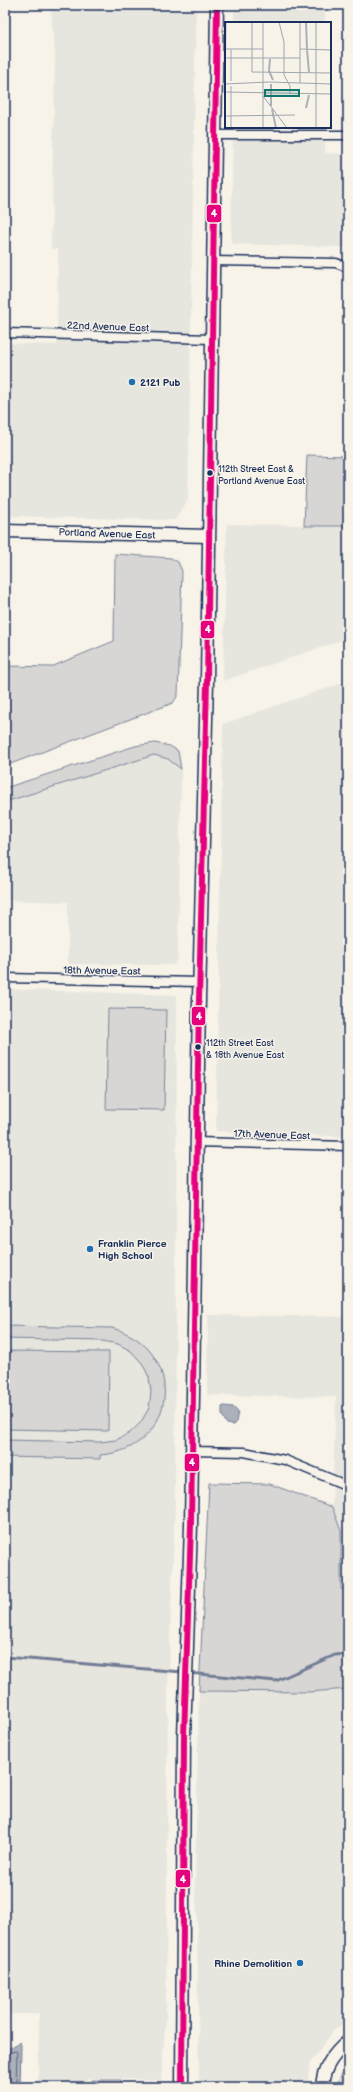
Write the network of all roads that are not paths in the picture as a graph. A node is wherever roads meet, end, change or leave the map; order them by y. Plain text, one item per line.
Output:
1 (217, 5) edge
2 (215, 135) junction
3 (348, 135) edge
4 (212, 261) junction
5 (348, 270) edge
6 (5, 333) edge
7 (211, 338) junction
8 (5, 531) edge
9 (208, 536) junction
10 (5, 978) edge
11 (199, 982) junction
12 (196, 1142) junction
13 (348, 1146) edge
14 (190, 1451) junction
15 (348, 1486) edge
16 (348, 2041) edge
17 (182, 2087) edge
18 (322, 2087) edge

1 - 2 main road
2 - 3 street
2 - 4 main road
4 - 5 street
4 - 7 main road
6 - 7 street, 22nd Avenue East
7 - 9 main road
8 - 9 main road, Portland Avenue East
9 - 11 main road
10 - 11 street, 18th Avenue East
11 - 12 main road
12 - 13 street, 17th Avenue East
12 - 14 main road
14 - 15 street
14 - 17 main road
16 - 18 main road

